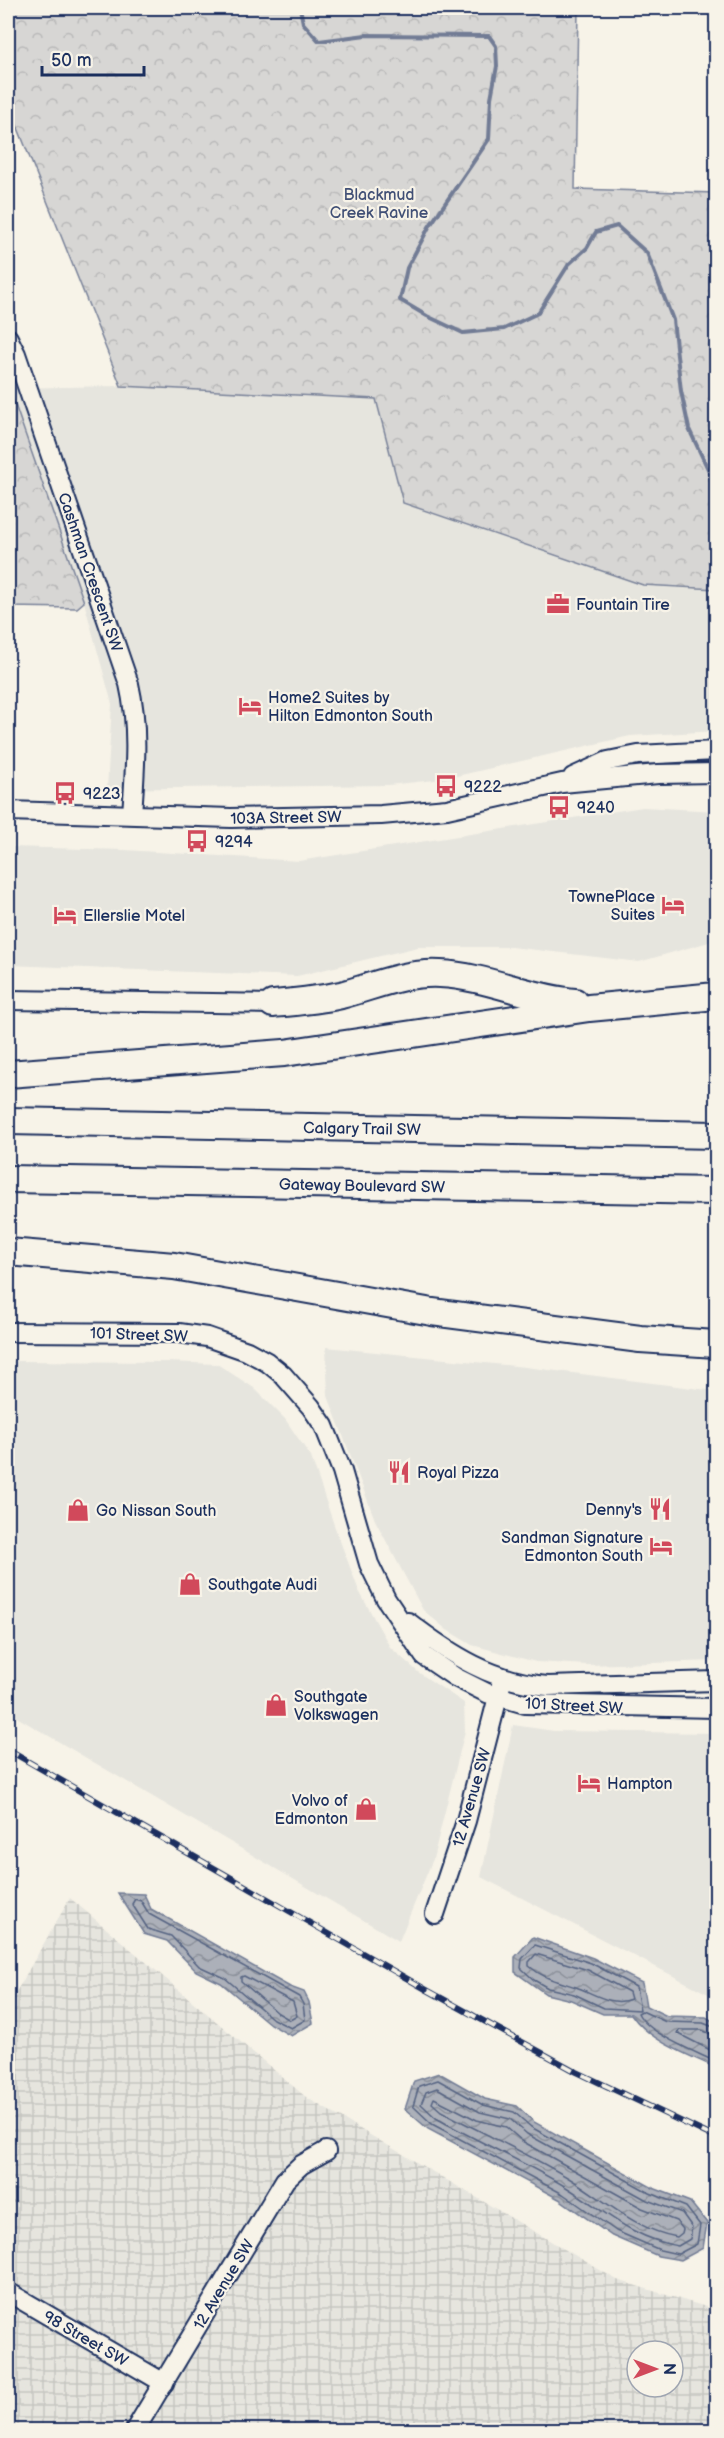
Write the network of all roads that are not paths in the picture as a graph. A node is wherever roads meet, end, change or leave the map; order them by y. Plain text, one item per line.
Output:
1 (8, 338) edge
2 (717, 751) edge
3 (717, 773) edge
4 (561, 783) junction
5 (8, 811) edge
6 (132, 814) junction
7 (717, 996) edge
8 (8, 1000) edge
9 (273, 1004) joint
10 (612, 1005) junction
11 (8, 1074) edge
12 (8, 1121) edge
13 (717, 1135) edge
14 (8, 1179) edge
15 (717, 1191) edge
16 (8, 1252) edge
17 (8, 1332) edge
18 (717, 1344) edge
19 (395, 1612) junction
20 (502, 1678) junction
21 (717, 1681) edge
22 (498, 1697) junction
23 (714, 1708) edge
24 (435, 1914) dead end
25 (326, 2151) dead end
26 (8, 2292) edge
27 (164, 2383) junction
28 (135, 2430) edge

1 - 6 street, Cashman Crescent SW
2 - 4 street, 103A Street SW
3 - 4 street, 103A Street SW
4 - 6 street, 103A Street SW
5 - 6 street, 103A Street SW
7 - 10 highway
8 - 9 street
9 - 10 highway
10 - 11 highway
12 - 13 highway, Calgary Trail SW
14 - 15 highway, Gateway Boulevard SW
16 - 18 highway
17 - 19 street, 101 Street SW
19 - 20 street, 101 Street SW
19 - 22 street, 101 Street SW
20 - 21 street, 101 Street SW
20 - 22 street, 12 Avenue SW
22 - 23 street, 101 Street SW
22 - 24 street, 12 Avenue SW
25 - 27 street, 12 Avenue SW
26 - 27 street, 98 Street SW
27 - 28 street, 12 Avenue SW

